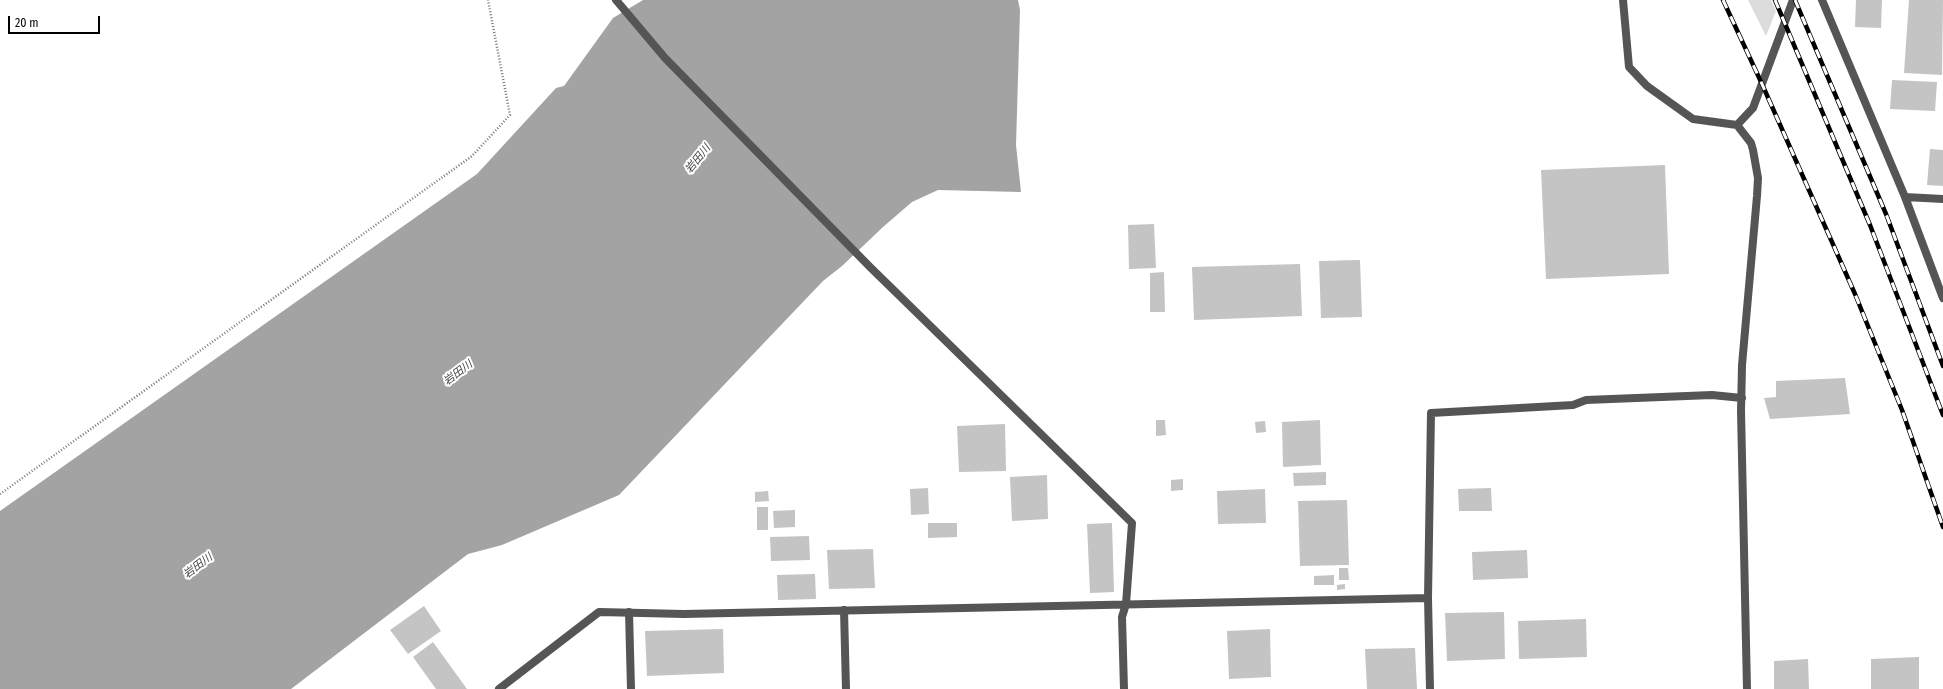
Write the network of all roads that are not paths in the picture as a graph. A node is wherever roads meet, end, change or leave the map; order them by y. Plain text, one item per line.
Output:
1 (1624, 0) edge
2 (1793, 0) edge
3 (1822, 0) edge
4 (617, 1) edge
5 (1738, 125) junction
6 (1905, 197) junction
7 (1943, 199) edge
8 (1943, 298) edge
9 (1742, 398) junction
10 (1428, 598) junction
11 (1126, 604) junction
12 (844, 610) junction
13 (629, 612) junction
14 (499, 689) edge
15 (631, 689) edge
16 (846, 689) edge
17 (1124, 689) edge
18 (1430, 689) edge
19 (1747, 689) edge

1 - 5 street
2 - 5 street
3 - 6 street
4 - 11 street
5 - 9 street
6 - 7 street
6 - 8 street
9 - 10 street
9 - 19 street
10 - 11 street
10 - 18 street
11 - 12 street
11 - 17 street
12 - 13 street
12 - 16 street
13 - 14 street
13 - 15 street

